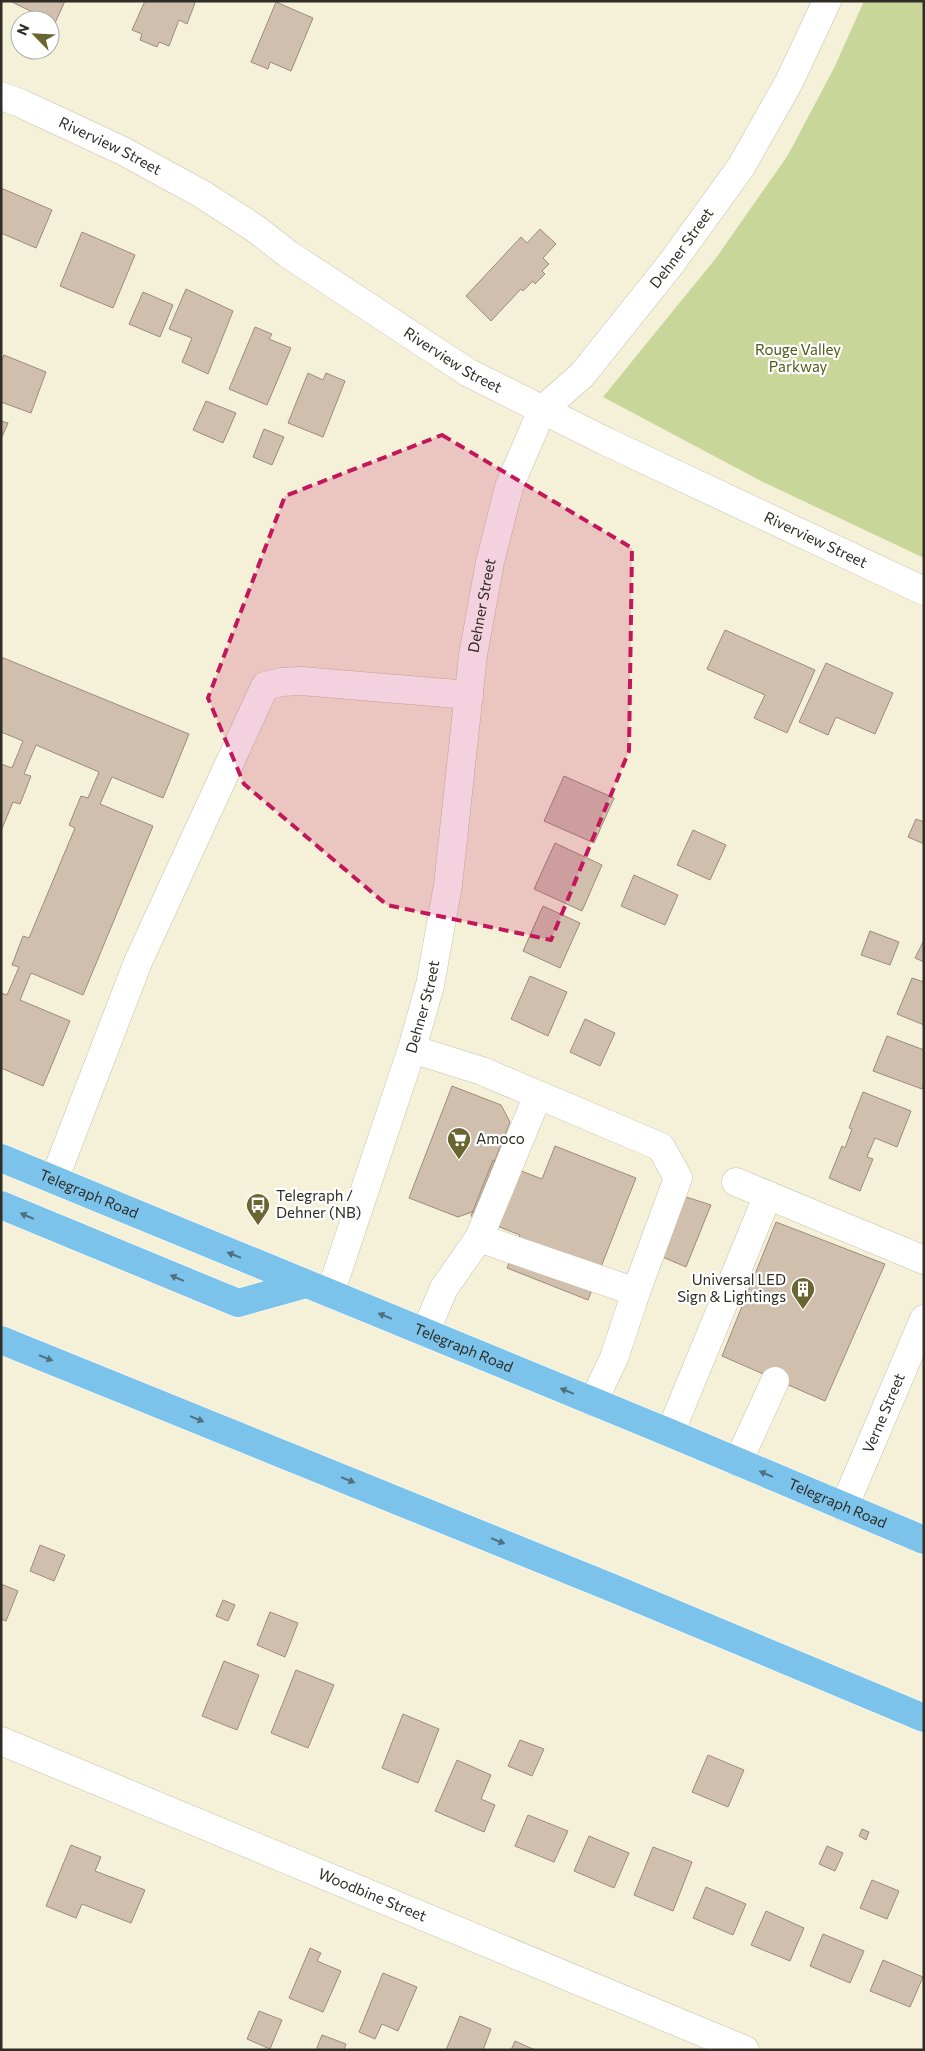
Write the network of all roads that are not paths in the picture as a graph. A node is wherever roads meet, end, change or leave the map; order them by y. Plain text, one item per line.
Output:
1 (827, 1) edge
2 (1, 96) edge
3 (542, 410) junction
4 (924, 591) edge
5 (469, 695) junction
6 (412, 1049) junction
7 (538, 1095) junction
8 (1, 1158) edge
9 (54, 1180) junction
10 (736, 1182) dead end
11 (768, 1195) junction
12 (1, 1205) edge
13 (479, 1238) junction
14 (924, 1260) edge
15 (318, 1289) junction
16 (636, 1292) junction
17 (924, 1319) edge
18 (425, 1333) junction
19 (2, 1342) edge
20 (775, 1381) dead end
21 (593, 1402) junction
22 (670, 1433) junction
23 (738, 1462) junction
24 (844, 1507) junction
25 (924, 1540) edge
26 (924, 1718) edge
27 (1, 1740) edge
28 (746, 2050) edge

1 - 3 street, Dehner Street
2 - 3 street, Riverview Street
3 - 4 street, Riverview Street
3 - 5 street, Dehner Street
5 - 6 street, Dehner Street
5 - 9 street
6 - 7 street
6 - 15 street, Dehner Street
7 - 13 street
7 - 16 street
8 - 9 main road, Telegraph Road
15 -> 9 main road, Telegraph Road
10 - 11 street
11 - 14 street
11 - 22 street
15 -> 12 main road
13 - 16 street
13 - 18 street
18 -> 15 main road, Telegraph Road
16 - 21 street
17 - 24 street, Verne Street
21 -> 18 main road, Telegraph Road
19 -> 26 main road
20 - 23 street
21 - 22 main road, Telegraph Road
22 - 23 main road, Telegraph Road
24 -> 23 main road, Telegraph Road
24 - 25 main road, Telegraph Road
27 - 28 street, Woodbine Street

